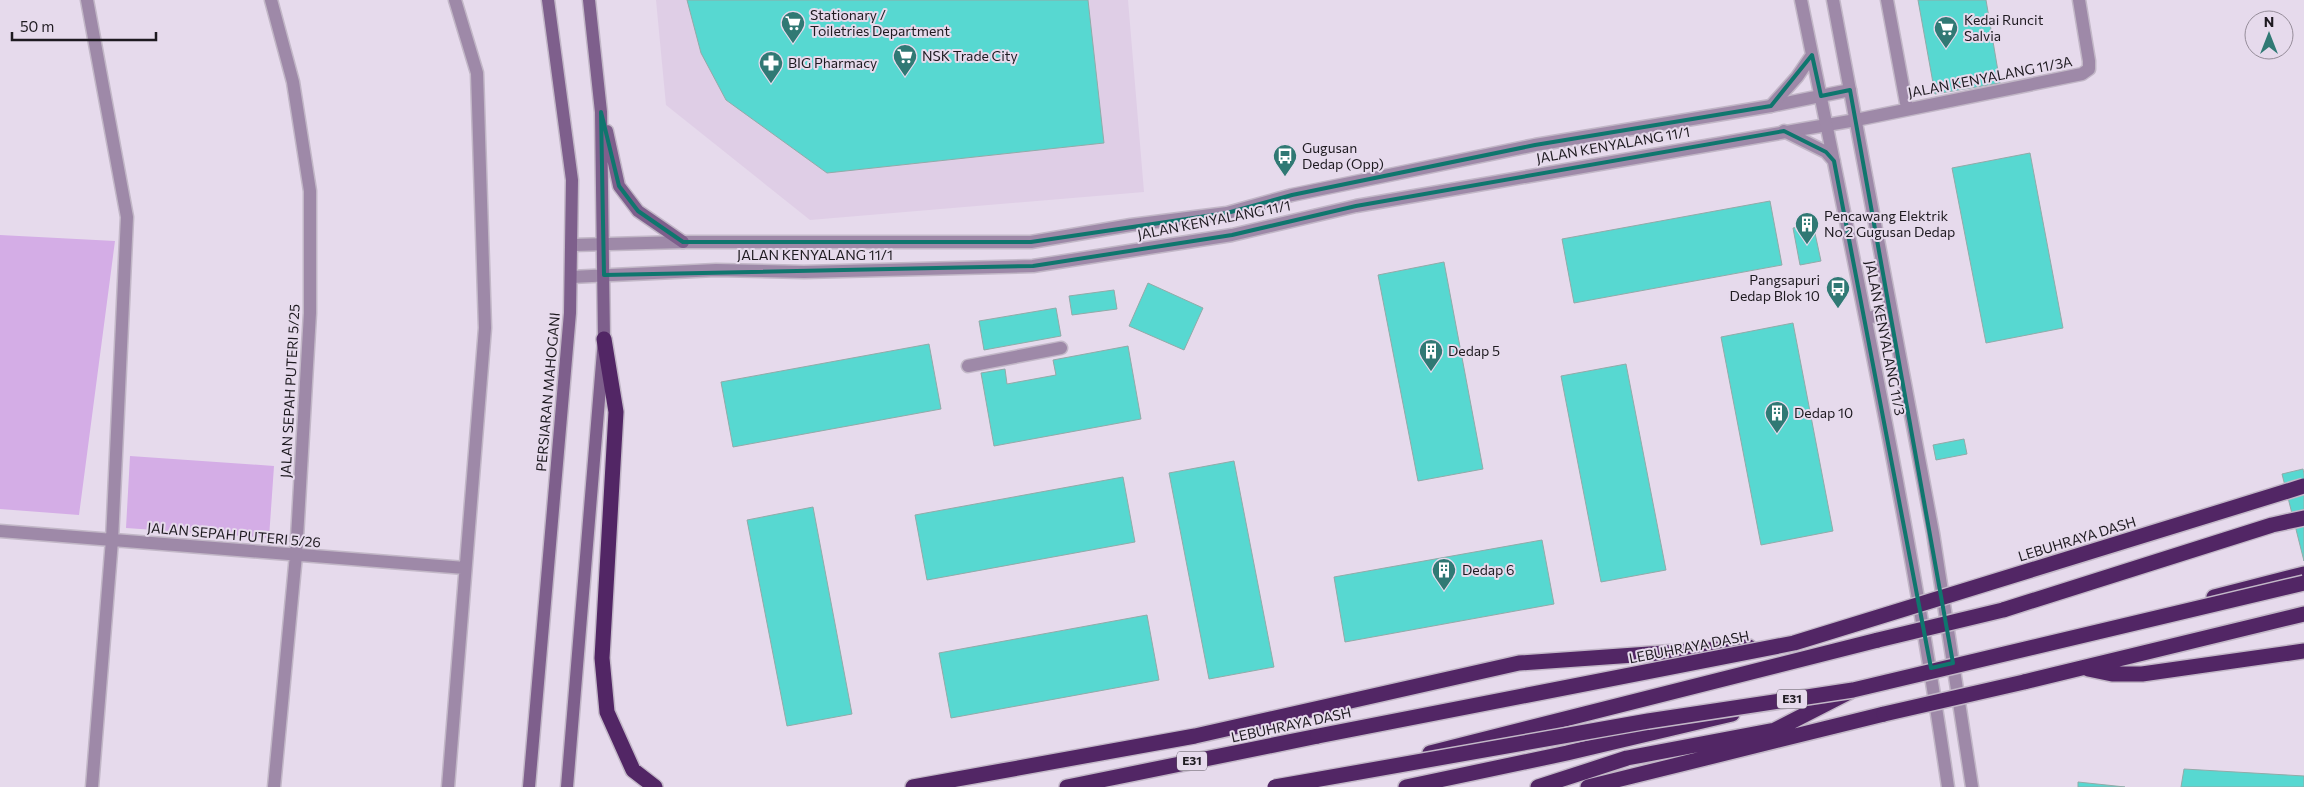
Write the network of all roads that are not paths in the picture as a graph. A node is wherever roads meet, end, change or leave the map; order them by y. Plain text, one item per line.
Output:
1 (87, 0) edge
2 (272, 0) edge
3 (455, 0) edge
4 (548, 0) edge
5 (589, 0) edge
6 (1801, 0) edge
7 (1833, 0) edge
8 (1887, 0) edge
9 (2079, 0) edge
10 (1812, 55) junction
11 (1850, 90) junction
12 (1821, 96) junction
13 (1771, 106) junction
14 (1907, 108) junction
15 (601, 112) junction
16 (1856, 120) junction
17 (1826, 124) junction
18 (1784, 131) junction
19 (1834, 161) junction
20 (683, 242) junction
21 (604, 244) junction
22 (573, 245) junction
23 (604, 275) junction
24 (571, 277) junction
25 (1891, 312) junction
26 (1866, 318) junction
27 (604, 339) junction
28 (1061, 348) dead end
29 (968, 366) dead end
30 (2304, 486) edge
31 (2304, 518) edge
32 (0, 531) edge
33 (112, 540) junction
34 (296, 555) junction
35 (465, 568) junction
36 (2304, 574) edge
37 (2304, 583) edge
38 (2304, 614) edge
39 (1794, 643) junction
40 (2304, 651) edge
41 (2083, 668) junction
42 (1853, 690) junction
43 (92, 787) edge
44 (274, 787) edge
45 (448, 787) edge
46 (529, 787) edge
47 (567, 787) edge
48 (656, 787) edge
49 (914, 787) edge
50 (1067, 787) edge
51 (1275, 787) edge
52 (1311, 787) edge
53 (1406, 787) edge
54 (1538, 787) edge
55 (1588, 787) edge
56 (1948, 787) edge
57 (1972, 787) edge

1 - 33 street
2 - 34 street, JALAN SEPAH PUTERI 5/25
3 - 35 street
4 - 22 main road, PERSIARAN MAHOGANI
5 - 15 main road
6 - 10 street, JALAN KENYALANG 11/3
7 - 11 street, JALAN KENYALANG 11/3
8 - 14 street
9 - 14 street, JALAN KENYALANG 11/3A
10 - 12 street, JALAN KENYALANG 11/3
10 - 13 street
11 - 12 street, JALAN KENYALANG 11/1
11 - 16 street, JALAN KENYALANG 11/3
12 - 13 street, JALAN KENYALANG 11/1
12 - 17 street, JALAN KENYALANG 11/3
13 - 20 street, JALAN KENYALANG 11/1
14 - 16 street, JALAN KENYALANG 11/3A
15 - 20 main road
15 - 21 main road
16 - 17 street, JALAN KENYALANG 11/1
16 - 25 street, JALAN KENYALANG 11/3
17 - 18 street, JALAN KENYALANG 11/1
17 - 19 street, JALAN KENYALANG 11/3
18 - 19 street
18 - 23 street, JALAN KENYALANG 11/1
19 - 26 street, JALAN KENYALANG 11/3
20 - 21 street, JALAN KENYALANG 11/1
21 - 22 street, JALAN KENYALANG 11/1
21 - 23 main road
22 - 24 main road, PERSIARAN MAHOGANI
23 - 24 street, JALAN KENYALANG 11/1
23 - 27 main road
24 - 46 main road, PERSIARAN MAHOGANI
25 - 26 street
25 - 57 street, JALAN KENYALANG 11/3
26 - 56 street, JALAN KENYALANG 11/3
27 - 47 main road
27 - 48 highway
28 - 29 street
30 - 39 highway, LEBUHRAYA DASH / E31, bridge
31 - 52 highway, bridge
32 - 33 street, JALAN SEPAH PUTERI 5/26
33 - 34 street, JALAN SEPAH PUTERI 5/26
33 - 43 street
34 - 35 street, JALAN SEPAH PUTERI 5/26
34 - 44 street, JALAN SEPAH PUTERI 5/25
35 - 45 street
36 - 53 highway, bridge
37 - 42 highway, E31, bridge
38 - 41 highway
39 - 49 highway, bridge
39 - 50 highway, LEBUHRAYA DASH / E31, bridge
40 - 41 highway
41 - 55 highway, bridge
42 - 51 highway, E31, bridge
42 - 54 highway

